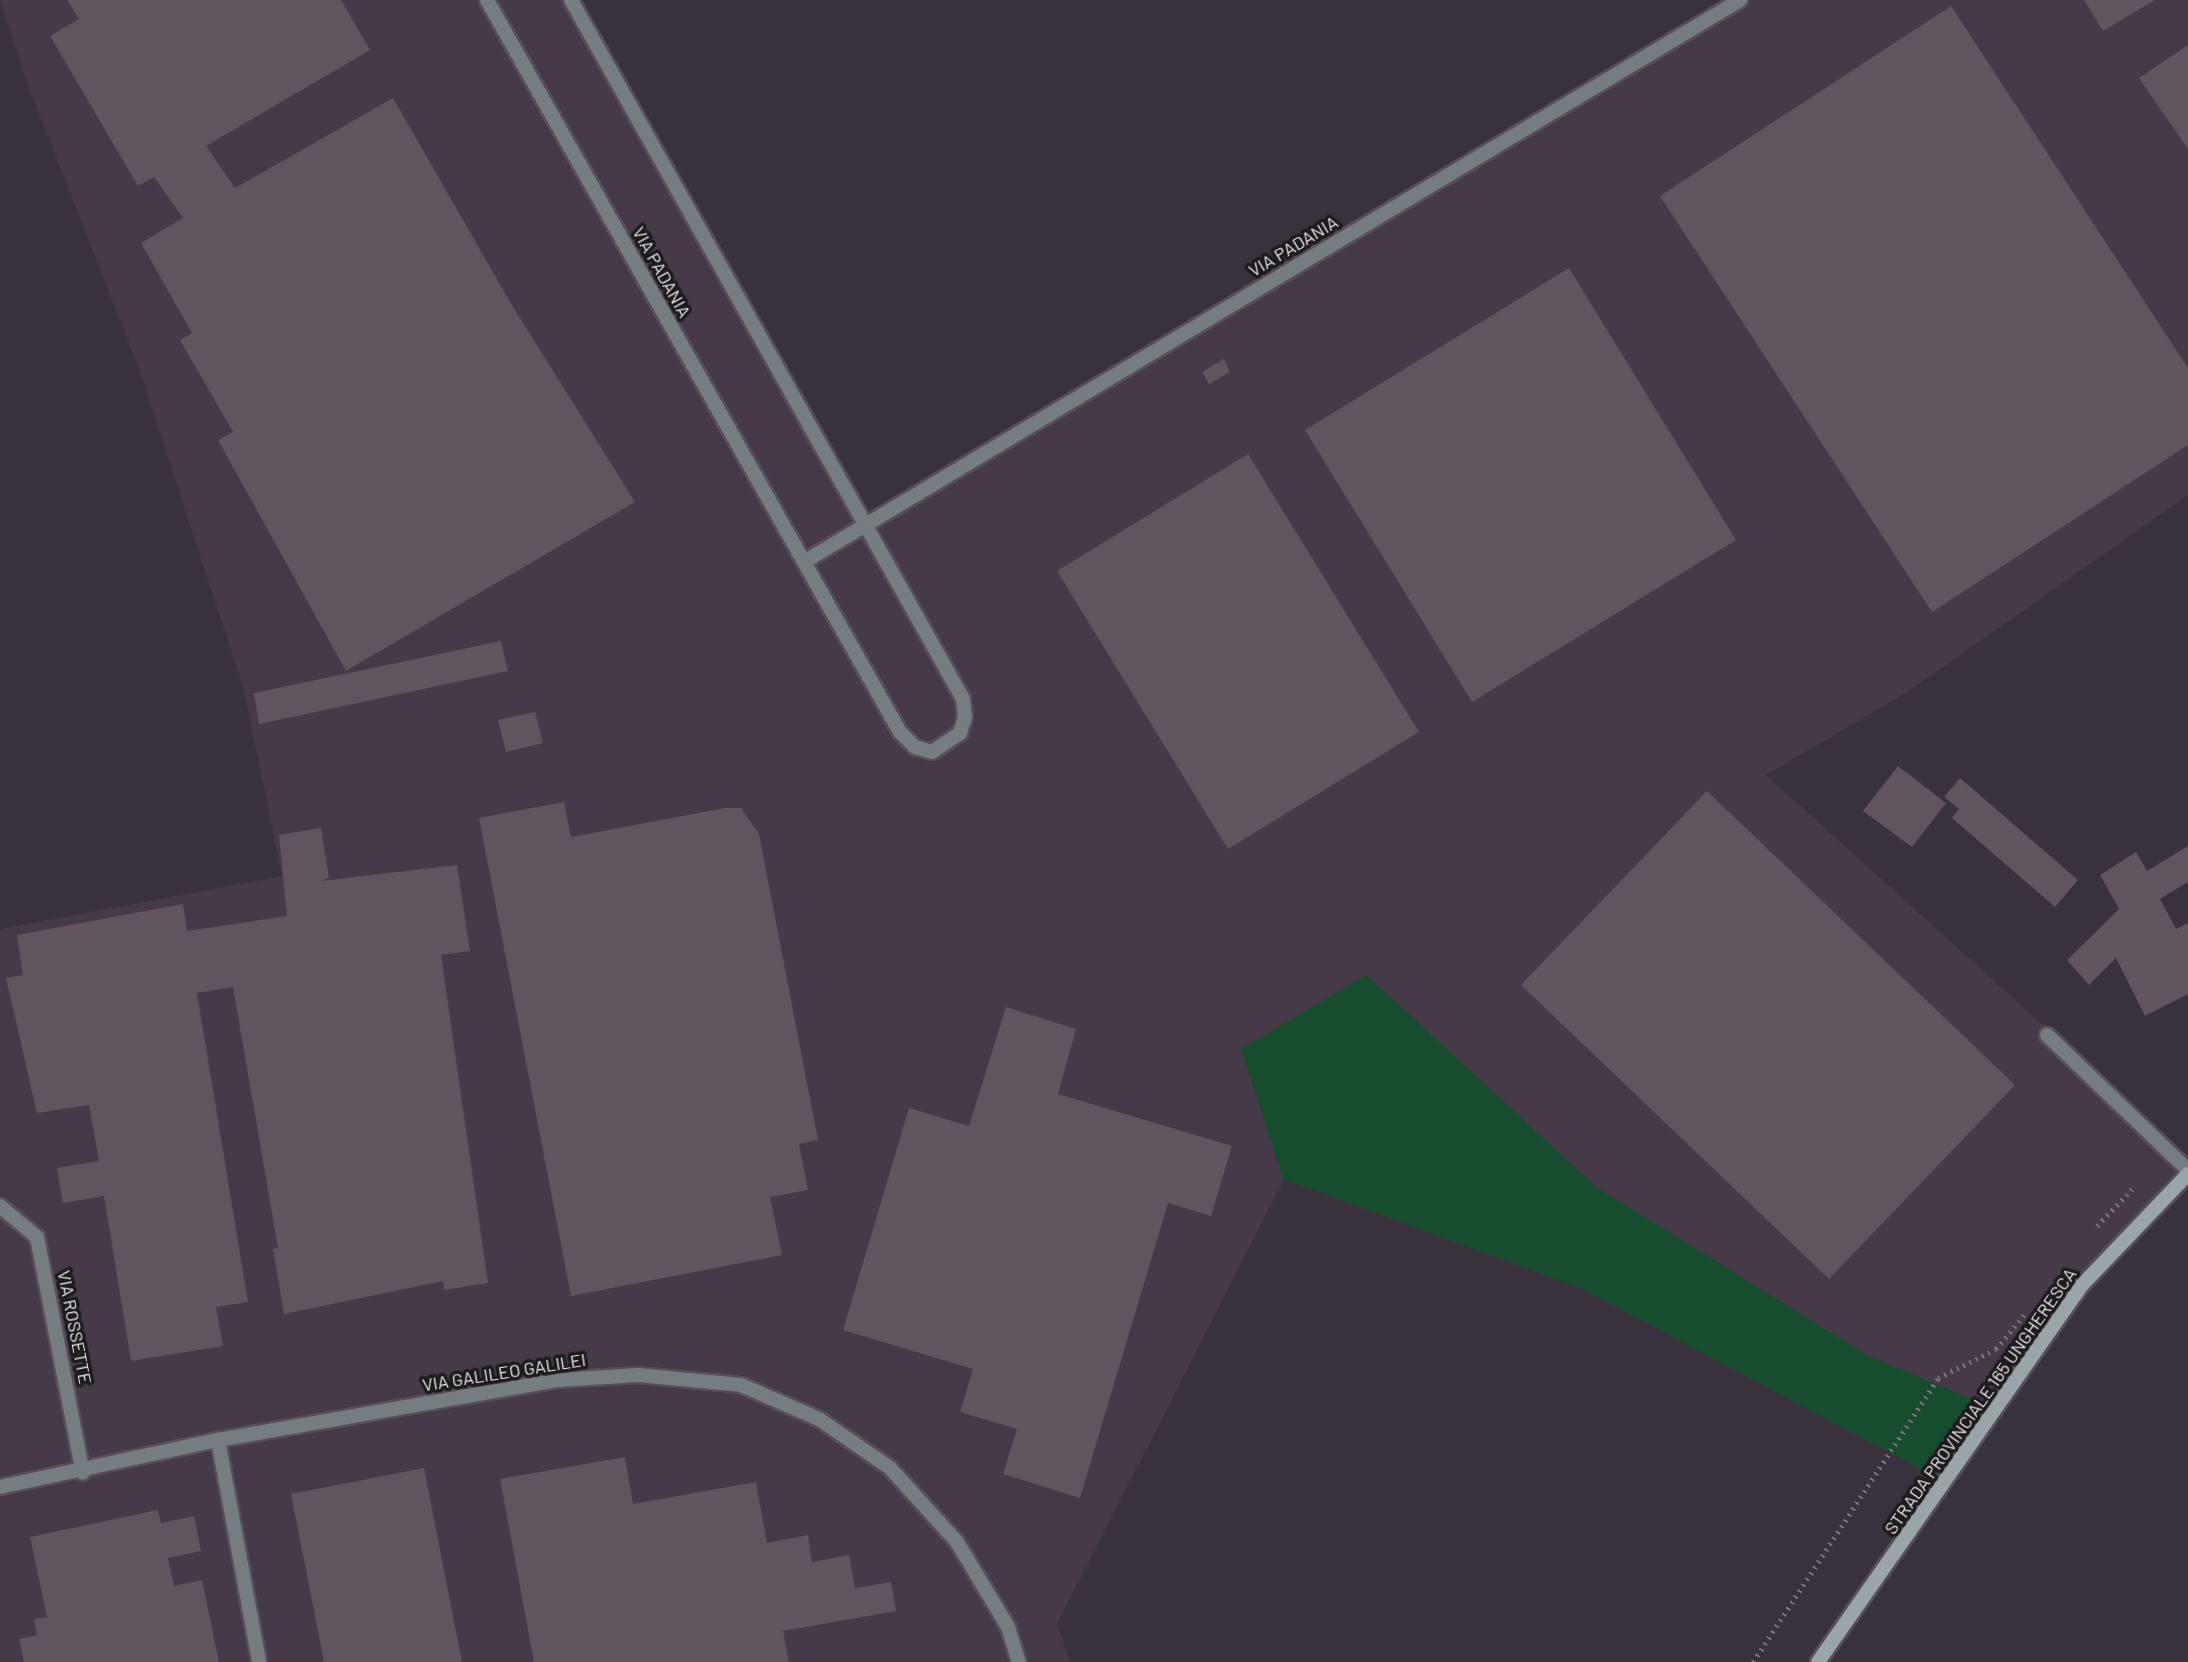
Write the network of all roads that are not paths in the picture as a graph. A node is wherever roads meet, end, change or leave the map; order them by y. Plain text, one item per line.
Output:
1 (487, 0) edge
2 (570, 0) edge
3 (1740, 0) edge
4 (866, 526) junction
5 (804, 562) junction
6 (2047, 1035) dead end
7 (2188, 1172) edge
8 (0, 1206) edge
9 (218, 1440) junction
10 (83, 1473) junction
11 (0, 1487) edge
12 (259, 1662) edge
13 (1018, 1662) edge
14 (1818, 1662) edge

1 - 5 street, VIA PADANIA
2 - 4 street, VIA PADANIA
3 - 4 street, VIA PADANIA
4 - 5 street, VIA PADANIA
4 - 5 street, VIA PADANIA
6 - 7 street
7 - 14 main road, STRADA PROVINCIALE 165 UNGHERESCA
8 - 10 street, VIA ROSSETTE
9 - 10 street, VIA GALILEO GALILEI
9 - 12 street
9 - 13 street, VIA GALILEO GALILEI
10 - 11 street, VIA GALILEO GALILEI

